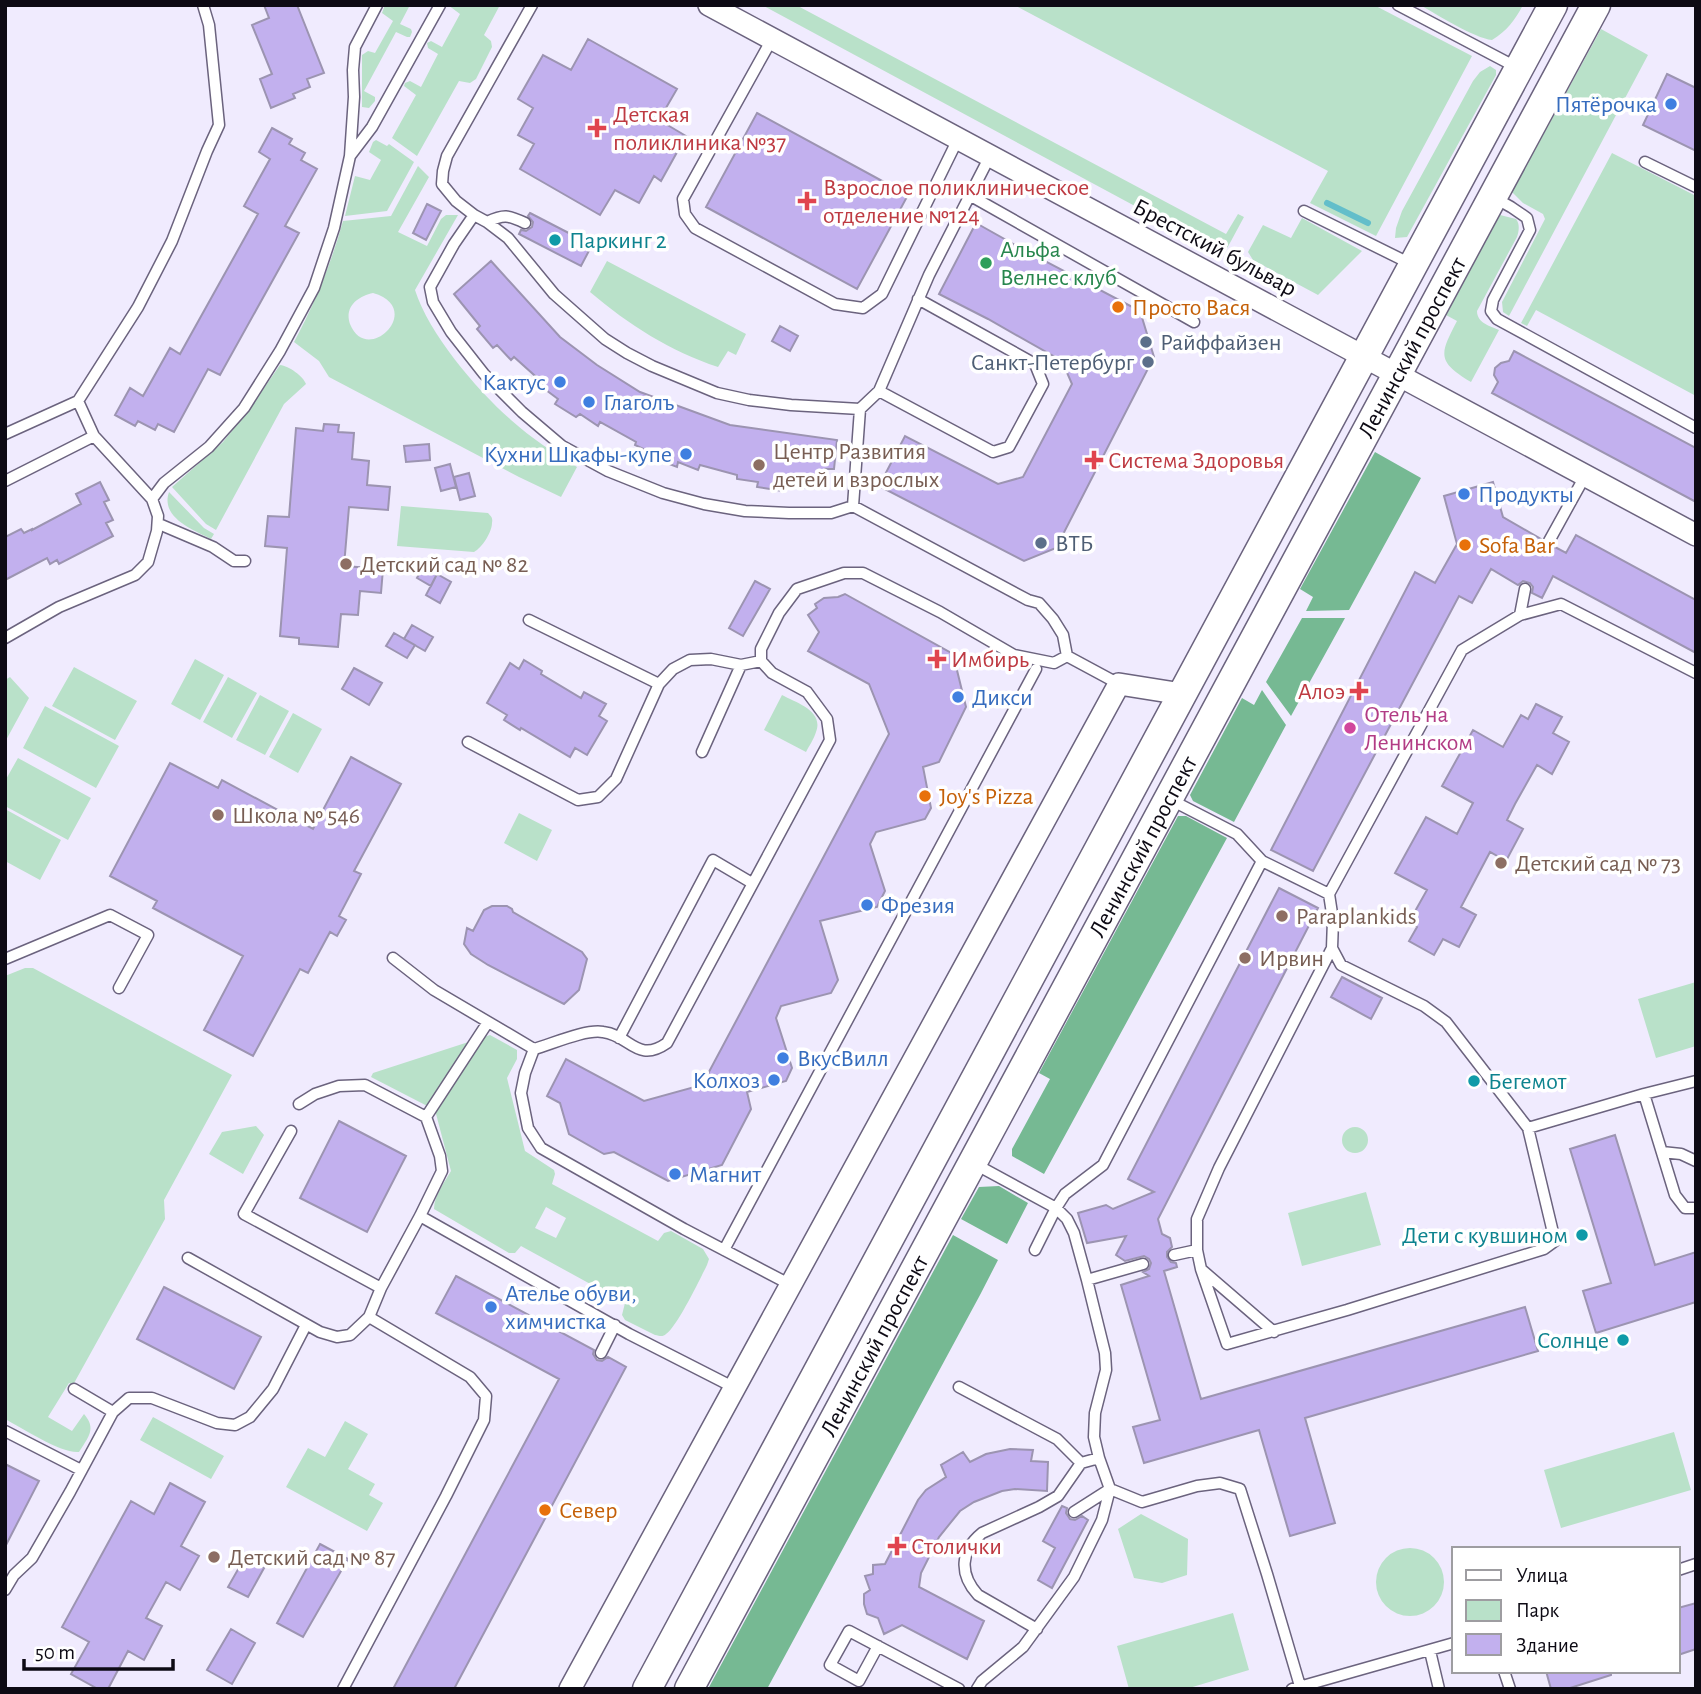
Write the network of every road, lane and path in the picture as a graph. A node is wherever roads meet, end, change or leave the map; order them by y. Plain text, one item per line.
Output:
1 (202, 5) edge
2 (377, 5) edge
3 (440, 5) edge
4 (532, 5) edge
5 (709, 5) edge
6 (1398, 5) edge
7 (1553, 5) edge
8 (1597, 5) edge
9 (772, 39) junction
10 (1519, 69) junction
11 (958, 139) junction
12 (350, 156) junction
13 (990, 156) junction
14 (1645, 162) dead end
15 (1696, 187) edge
16 (971, 196) junction
17 (1493, 197) junction
18 (1304, 211) dead end
19 (474, 215) junction
20 (487, 222) junction
21 (525, 223) dead end
22 (1413, 265) junction
23 (918, 299) junction
24 (1194, 322) dead end
25 (1364, 357) junction
26 (1397, 375) junction
27 (879, 391) junction
28 (78, 401) junction
29 (860, 409) junction
30 (1696, 428) edge
31 (5, 434) edge
32 (94, 436) junction
33 (1585, 476) junction
34 (5, 481) edge
35 (152, 499) junction
36 (853, 506) junction
37 (159, 524) junction
38 (1696, 535) edge
39 (1548, 543) dead end
40 (246, 561) dead end
41 (1525, 589) dead end
42 (1520, 615) junction
43 (529, 620) dead end
44 (5, 638) edge
45 (1067, 656) junction
46 (761, 661) junction
47 (741, 665) junction
48 (1036, 669) dead end
49 (1696, 673) edge
50 (659, 684) junction
51 (1119, 684) junction
52 (1182, 694) junction
53 (468, 742) dead end
54 (702, 752) dead end
55 (1169, 799) junction
56 (1262, 861) junction
57 (752, 883) junction
58 (1329, 894) junction
59 (1332, 948) junction
60 (393, 958) dead end
61 (5, 959) edge
62 (119, 988) dead end
63 (488, 1022) junction
64 (619, 1038) junction
65 (534, 1049) junction
66 (1696, 1081) edge
67 (1644, 1094) junction
68 (299, 1104) dead end
69 (426, 1117) junction
70 (1528, 1128) junction
71 (291, 1132) dead end
72 (1662, 1152) junction
73 (1696, 1161) edge
74 (973, 1162) junction
75 (1056, 1208) junction
76 (1696, 1208) edge
77 (420, 1216) junction
78 (724, 1250) junction
79 (1035, 1250) dead end
80 (1197, 1250) junction
81 (1174, 1255) dead end
82 (188, 1258) dead end
83 (1143, 1264) dead end
84 (1201, 1269) junction
85 (1087, 1280) junction
86 (791, 1285) junction
87 (381, 1288) junction
88 (369, 1317) junction
89 (306, 1325) junction
90 (615, 1325) junction
91 (1274, 1332) junction
92 (601, 1353) dead end
93 (959, 1387) dead end
94 (735, 1388) junction
95 (74, 1389) dead end
96 (113, 1412) junction
97 (5, 1431) edge
98 (1099, 1458) junction
99 (1081, 1462) junction
100 (81, 1470) junction
101 (1110, 1489) junction
102 (1074, 1512) dead end
103 (10, 1572) edge
104 (5, 1590) edge
105 (1037, 1629) junction
106 (1452, 1644) edge
107 (878, 1646) junction
108 (1430, 1651) junction
109 (1296, 1688) edge
110 (343, 1689) edge
111 (570, 1689) edge
112 (647, 1689) edge
113 (690, 1689) edge
114 (959, 1689) edge
115 (977, 1689) edge
116 (1439, 1689) edge

1 - 28 lane
2 - 12 lane
3 - 12 lane
4 - 19 lane
5 - 9 street, Брестский бульвар
6 - 10 lane
7 - 10 main road, Ленинский проспект
8 - 17 main road, Ленинский проспект
9 - 11 street, Брестский бульвар
9 - 11 lane
10 - 22 main road, Ленинский проспект
11 - 13 street, Брестский бульвар
12 - 35 lane
13 - 16 lane
13 - 25 street, Брестский бульвар
14 - 15 lane
16 - 23 lane
16 - 24 lane
17 - 26 main road, Ленинский проспект
17 - 30 lane
18 - 22 lane
19 - 20 lane
19 - 36 lane
20 - 21 lane
20 - 29 lane
22 - 25 main road, Ленинский проспект
23 - 27 lane
23 - 27 lane
25 - 26 street, Брестский бульвар
25 - 52 main road, Ленинский проспект
26 - 33 street, Брестский бульвар
26 - 55 main road, Ленинский проспект
27 - 29 lane
28 - 31 lane
28 - 32 lane
29 - 36 lane
32 - 34 lane
32 - 35 lane
33 - 38 street, Брестский бульвар
33 - 39 lane
35 - 37 lane
36 - 45 lane
37 - 40 lane
37 - 44 lane
41 - 42 lane
42 - 49 lane
42 - 58 lane
43 - 50 lane
45 - 46 lane
45 - 51 lane
46 - 47 lane
46 - 57 lane
47 - 50 lane
47 - 54 lane
48 - 78 lane
50 - 53 lane
51 - 52 street
51 - 86 street
52 - 112 main road, Ленинский проспект
55 - 56 lane
55 - 74 main road, Ленинский проспект
56 - 58 lane
56 - 75 lane
57 - 64 lane
57 - 64 lane
58 - 59 lane
59 - 70 lane
59 - 80 lane
60 - 63 lane
61 - 62 lane
63 - 65 lane
63 - 69 lane
64 - 65 lane
65 - 78 lane
66 - 67 lane
67 - 70 lane
67 - 72 lane
68 - 69 lane
69 - 77 lane
70 - 91 lane
71 - 87 lane
72 - 73 lane
72 - 76 lane
74 - 75 lane
74 - 113 main road, Ленинский проспект
75 - 79 lane
75 - 85 lane
77 - 87 lane
77 - 90 lane
78 - 86 lane
80 - 81 lane
80 - 84 lane
82 - 89 lane
83 - 85 lane
84 - 91 lane
84 - 91 lane
85 - 98 lane
86 - 94 street
87 - 88 lane
88 - 89 lane
88 - 110 lane
89 - 96 lane
90 - 92 lane
90 - 94 lane
93 - 99 lane
94 - 111 street
95 - 96 lane
96 - 100 lane
97 - 100 lane
98 - 99 lane
98 - 101 lane
99 - 105 lane
100 - 103 lane
101 - 102 lane
101 - 105 lane
101 - 109 lane
103 - 104 lane
105 - 115 lane
106 - 108 lane
107 - 107 lane
107 - 114 lane
108 - 109 lane
108 - 116 lane

